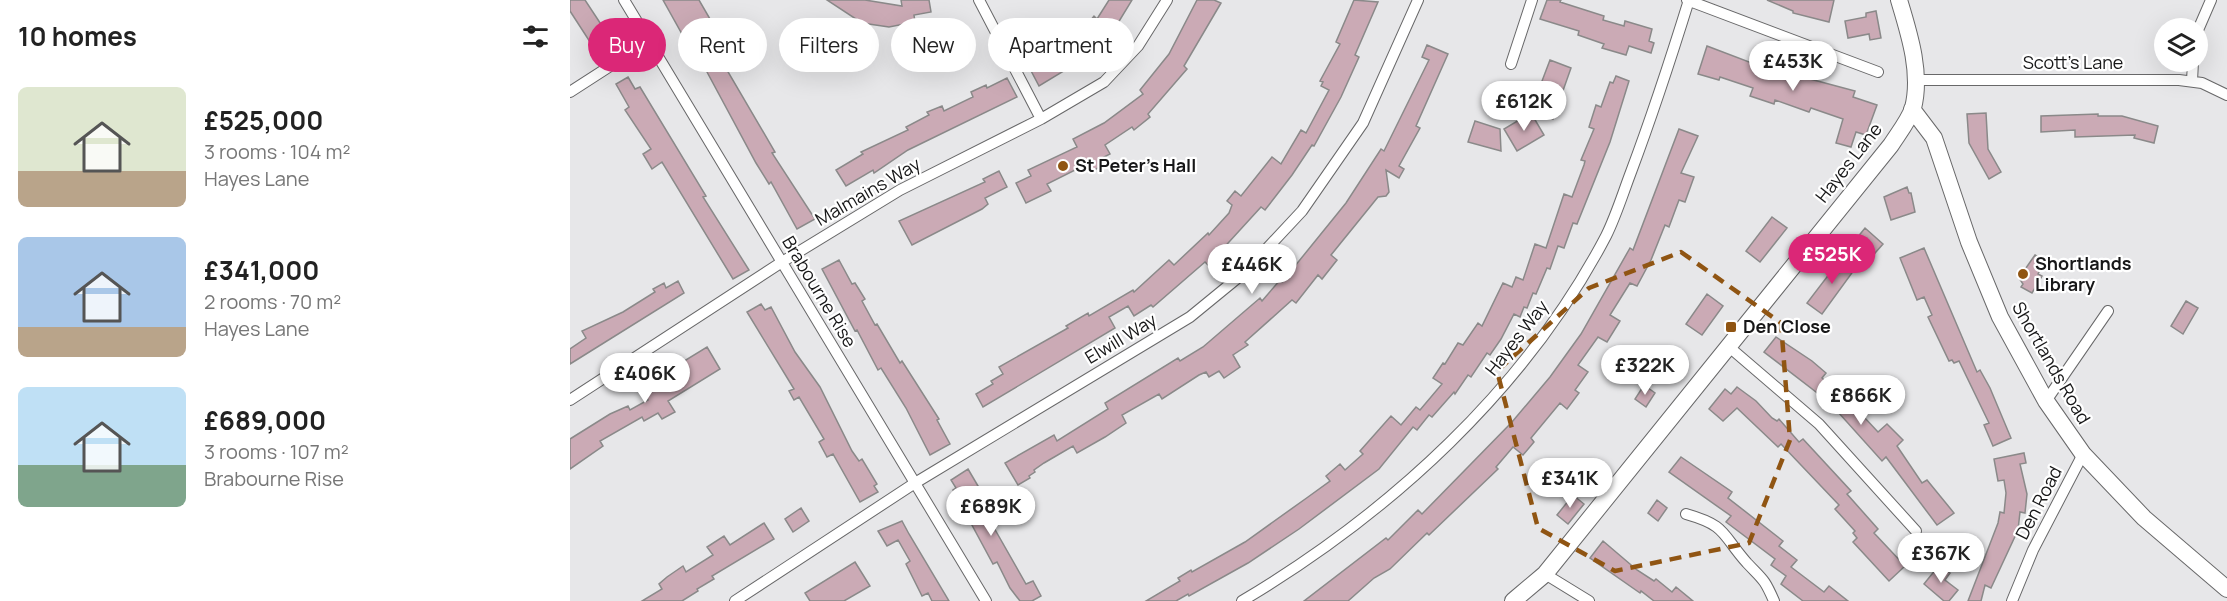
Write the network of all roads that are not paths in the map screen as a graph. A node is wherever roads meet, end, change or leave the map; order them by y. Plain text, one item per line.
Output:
1 (624, 0) edge
2 (979, 0) edge
3 (1167, 0) edge
4 (1418, 0) edge
5 (1532, 0) edge
6 (1688, 0) edge
7 (1899, 0) edge
8 (2211, 0) edge
9 (635, 18) edge
10 (2203, 18) edge
11 (1511, 64) dead end
12 (666, 69) edge
13 (601, 72) edge
14 (1878, 72) dead end
15 (2192, 72) edge
16 (1916, 80) junction
17 (2192, 81) junction
18 (570, 92) edge
19 (2227, 95) edge
20 (1912, 109) junction
21 (1041, 118) junction
22 (782, 262) junction
23 (2108, 311) dead end
24 (1728, 346) junction
25 (570, 400) edge
26 (2046, 401) junction
27 (2083, 454) junction
28 (915, 483) junction
29 (1686, 514) dead end
30 (1916, 531) dead end
31 (1545, 574) junction
32 (2225, 583) edge
33 (735, 601) edge
34 (986, 601) edge
35 (1242, 601) edge
36 (1514, 601) edge
37 (1588, 601) edge
38 (1774, 601) edge
39 (2012, 601) edge

1 - 9 street, Brabourne Rise
2 - 21 street
3 - 21 street, Malmains Way
4 - 28 street, Elwill Way
5 - 11 street
6 - 14 street
6 - 35 street, Hayes Way
7 - 16 main road, Hayes Lane
8 - 10 street
12 - 22 street, Brabourne Rise
13 - 18 street
15 - 17 street
16 - 17 street, Scott's Lane
16 - 20 main road, Hayes Lane
17 - 19 street, Scott's Lane
20 - 24 main road, Hayes Lane
20 - 26 main road, Shortlands Road
21 - 22 street, Malmains Way
22 - 25 street, Malmains Way
22 - 28 street, Brabourne Rise
23 - 26 street
24 - 30 street
24 - 31 main road, Hayes Lane
26 - 27 main road, Shortlands Road
27 - 32 main road, Shortlands Road
27 - 39 street, Den Road
28 - 33 street, Elwill Way
28 - 34 street, Brabourne Rise
29 - 38 street
31 - 36 main road, Hayes Lane
31 - 37 street

